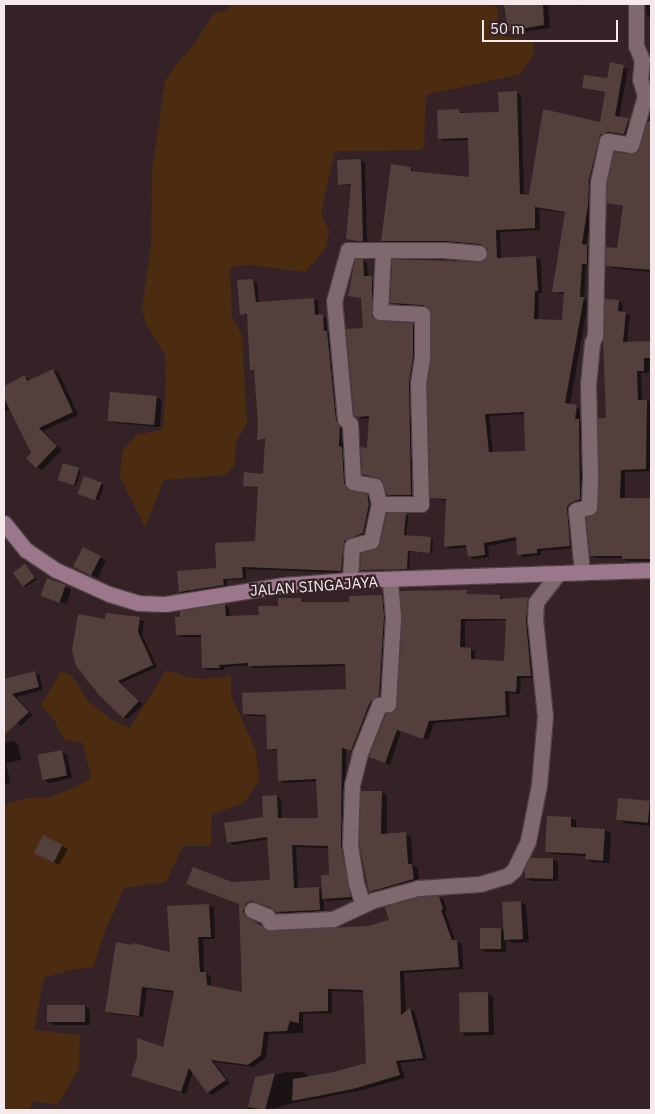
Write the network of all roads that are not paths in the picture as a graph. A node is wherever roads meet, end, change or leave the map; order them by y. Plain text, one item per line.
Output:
1 (636, 4) edge
2 (383, 251) junction
3 (479, 253) dead end
4 (379, 504) junction
5 (4, 523) edge
6 (651, 570) edge
7 (582, 572) junction
8 (559, 573) junction
9 (350, 580) junction
10 (390, 580) junction
11 (363, 906) junction
12 (252, 910) dead end

1 - 7 street
2 - 3 street
2 - 4 street
2 - 4 street
4 - 9 street
5 - 9 street, JALAN SINGAJAYA
6 - 7 street, JALAN SINGAJAYA
7 - 8 street, JALAN SINGAJAYA
8 - 10 street, JALAN SINGAJAYA
8 - 11 street
9 - 10 street, JALAN SINGAJAYA
10 - 11 street
11 - 12 street

